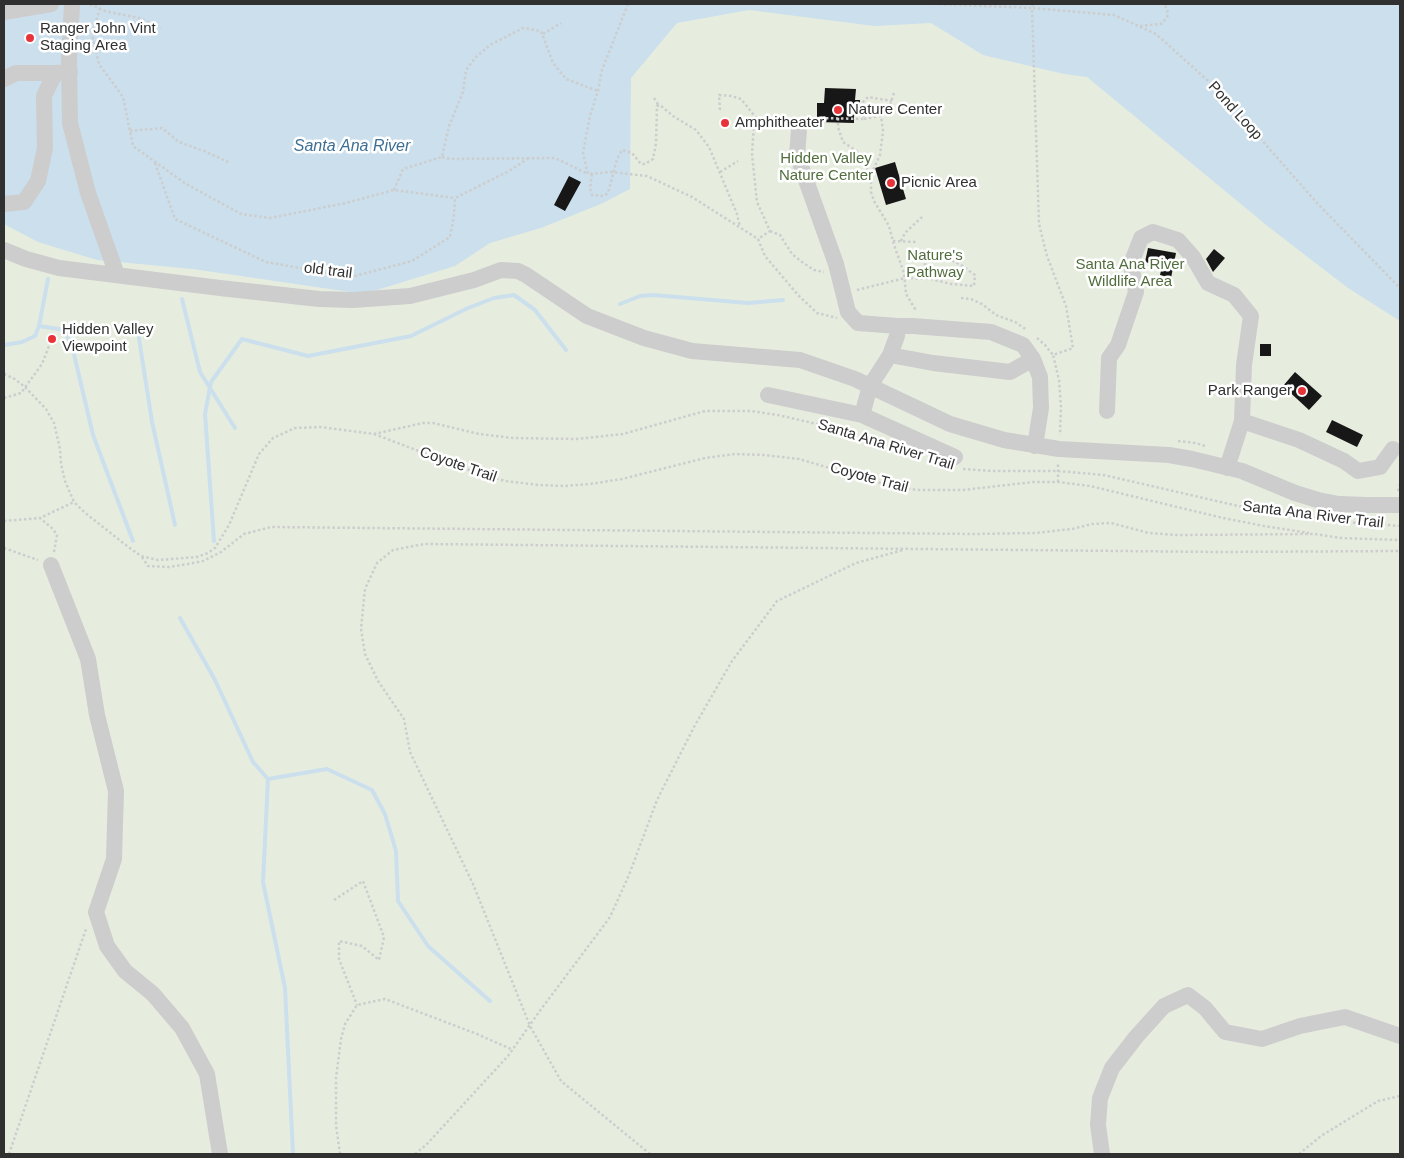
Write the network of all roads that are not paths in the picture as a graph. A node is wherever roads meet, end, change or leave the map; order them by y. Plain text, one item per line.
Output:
1 (51, 4) edge
2 (72, 4) edge
3 (4, 12) edge
4 (63, 72) junction
5 (4, 79) edge
6 (798, 124) road end
7 (4, 204) edge
8 (4, 250) edge
9 (117, 274) junction
10 (905, 326) junction
11 (890, 355) junction
12 (1033, 359) junction
13 (870, 386) junction
14 (768, 395) dead end
15 (1108, 411) dead end
16 (862, 415) junction
17 (1242, 421) junction
18 (1035, 446) junction
19 (1393, 449) dead end
20 (955, 462) road end
21 (1228, 468) junction
22 (1398, 501) edge
23 (51, 565) road end
24 (1400, 1036) edge
25 (220, 1154) edge
26 (1102, 1154) edge

1 - 3 lane
2 - 4 lane
4 - 5 lane
4 - 7 lane
4 - 9 lane
6 - 10 lane
8 - 9 lane
9 - 13 lane
10 - 11 lane
10 - 12 lane
11 - 12 lane
11 - 13 lane
12 - 18 lane
13 - 16 lane
13 - 18 lane
14 - 16 lane
15 - 17 lane
16 - 20 lane
17 - 19 lane
17 - 21 lane
18 - 21 lane
21 - 22 lane
23 - 25 lane
24 - 26 lane

